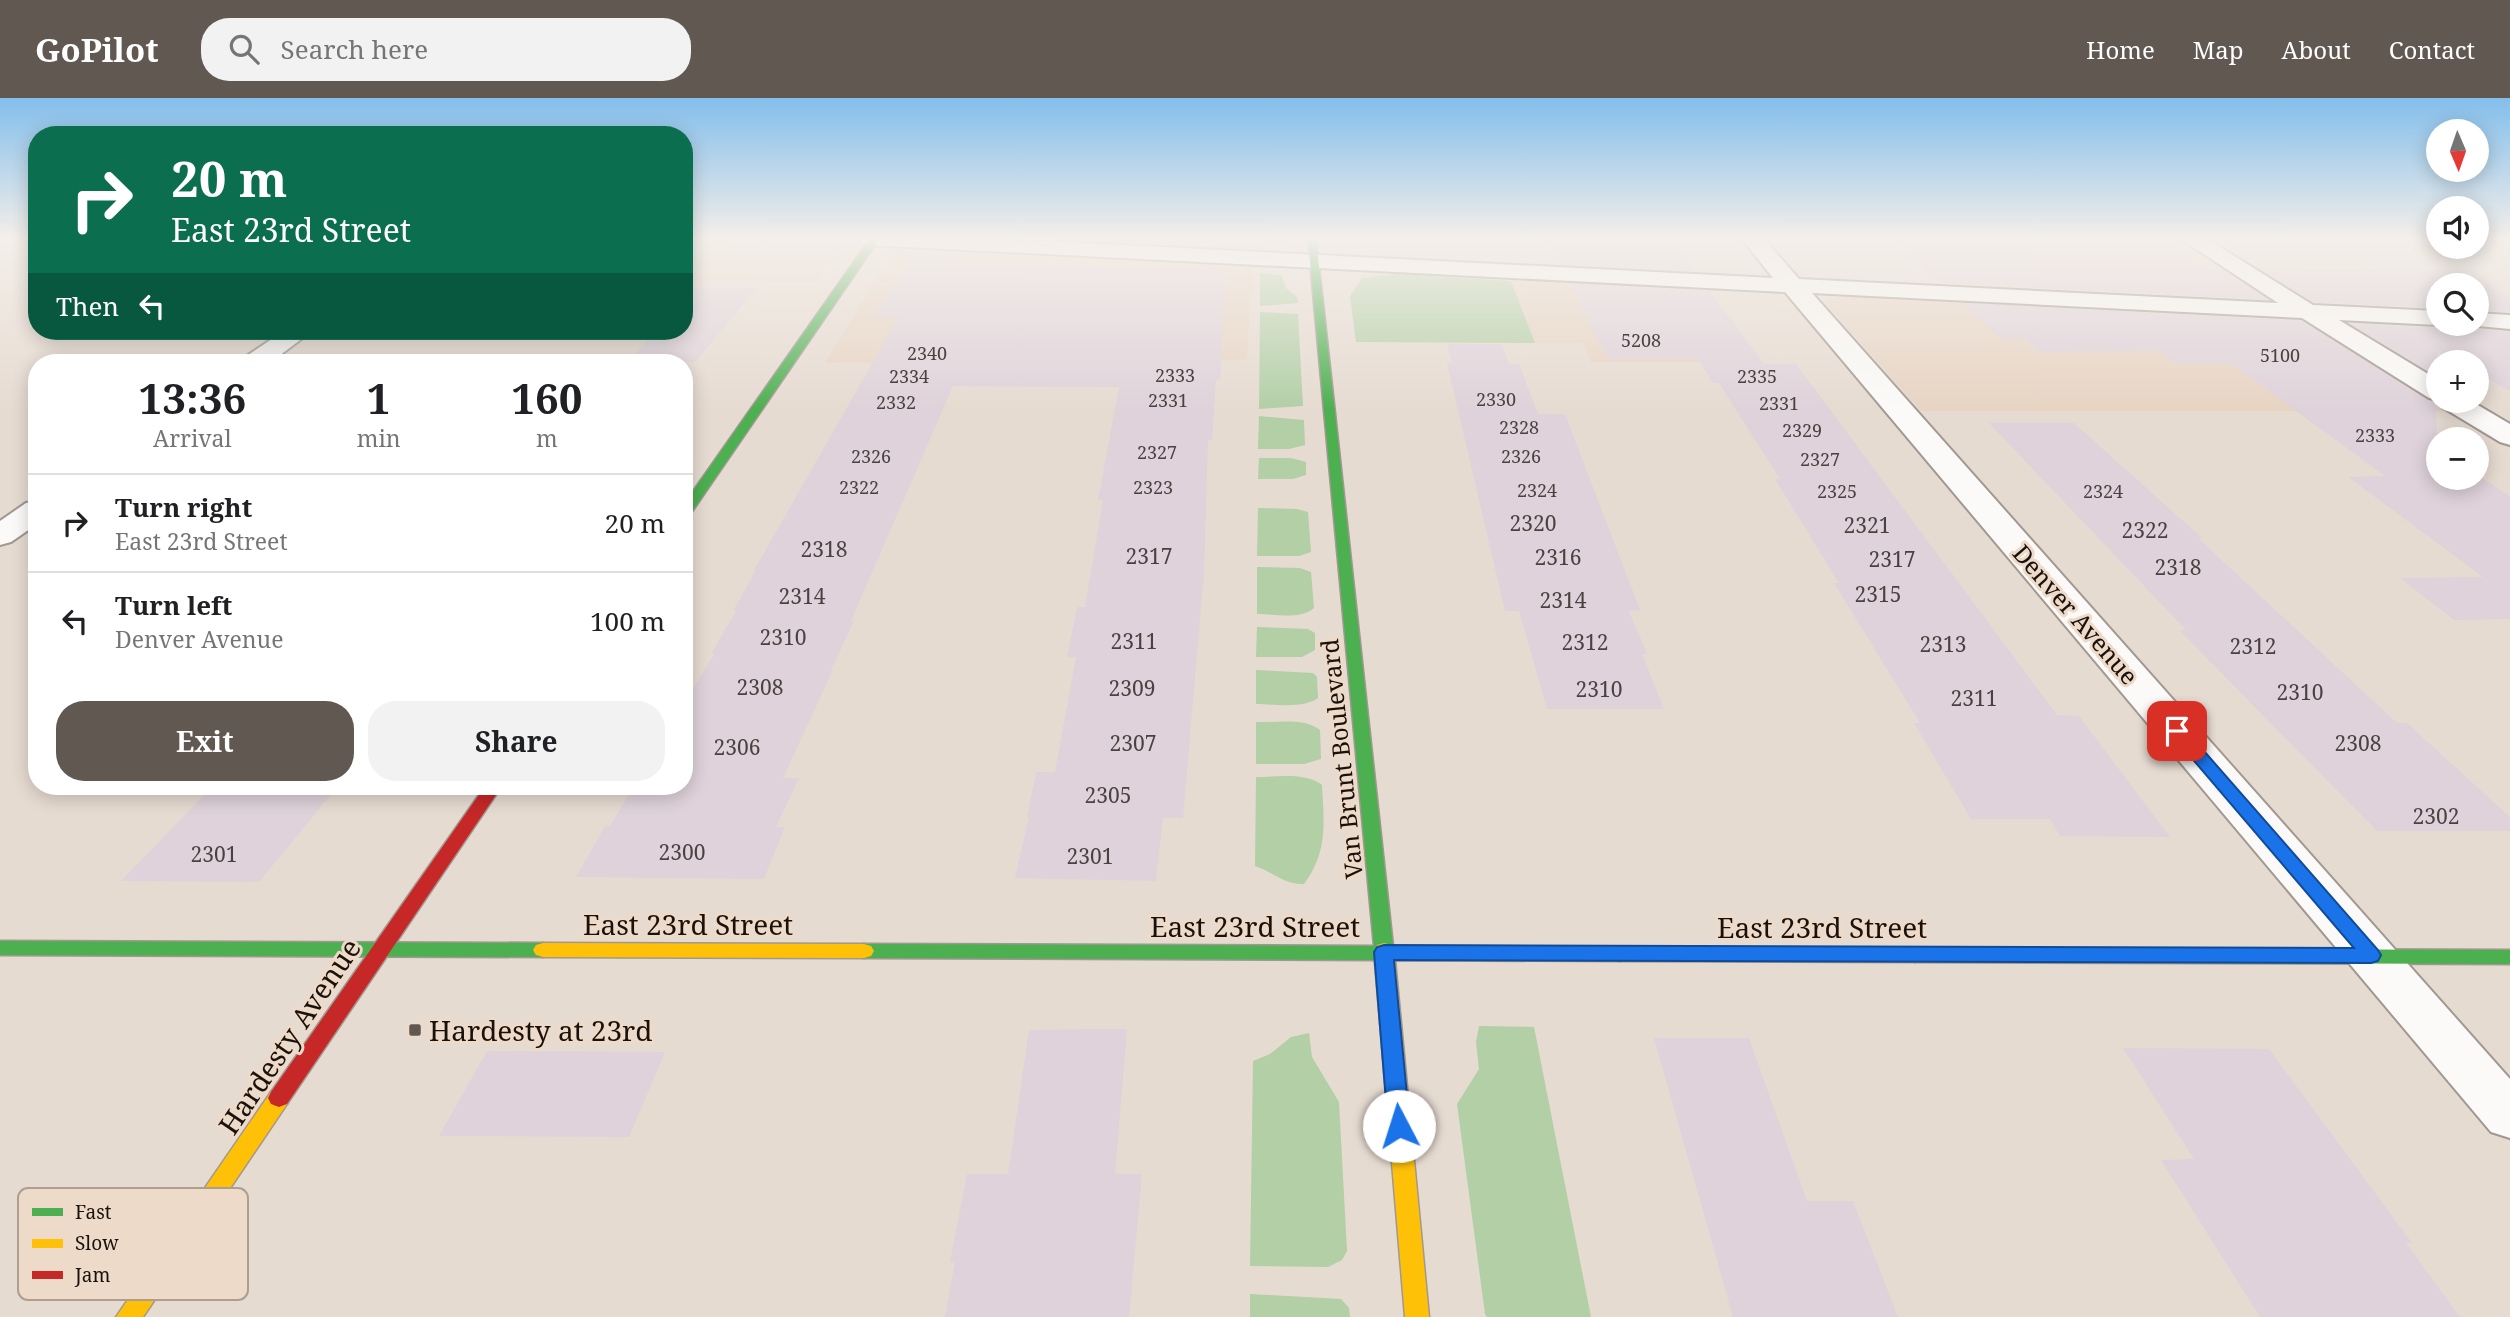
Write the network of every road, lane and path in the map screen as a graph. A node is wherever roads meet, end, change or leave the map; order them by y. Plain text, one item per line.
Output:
1 (836, 296) edge
2 (1318, 296) edge
3 (1801, 296) edge
4 (1993, 296) edge
5 (2282, 296) edge
6 (2309, 313) junction
7 (2426, 318) edge
8 (2489, 320) edge
9 (2510, 321) edge
10 (287, 340) edge
11 (266, 354) edge
12 (2426, 385) edge
13 (2472, 413) edge
14 (2510, 436) edge
15 (693, 500) edge
16 (28, 516) edge
17 (0, 535) edge
18 (488, 795) edge
19 (0, 948) edge
20 (380, 950) junction
21 (1384, 952) junction
22 (2371, 955) junction
23 (2510, 957) edge
24 (2510, 1116) edge
25 (217, 1188) edge
26 (140, 1300) edge
27 (128, 1317) edge
28 (1417, 1317) edge

1 - 15 main road
2 - 21 main road, Van Brunt Boulevard
3 - 22 street, Denver Avenue
4 - 6 street
5 - 6 street
6 - 7 street
6 - 12 street
8 - 9 street
10 - 11 street
13 - 14 street
16 - 17 street
18 - 20 main road, Hardesty Avenue
19 - 20 main road, East 23rd Street
20 - 21 main road, East 23rd Street
20 - 25 main road, Hardesty Avenue
21 - 22 main road, East 23rd Street
21 - 28 main road, Van Brunt Boulevard
22 - 23 main road, East 23rd Street
22 - 24 street, Denver Avenue
26 - 27 main road, Hardesty Avenue

